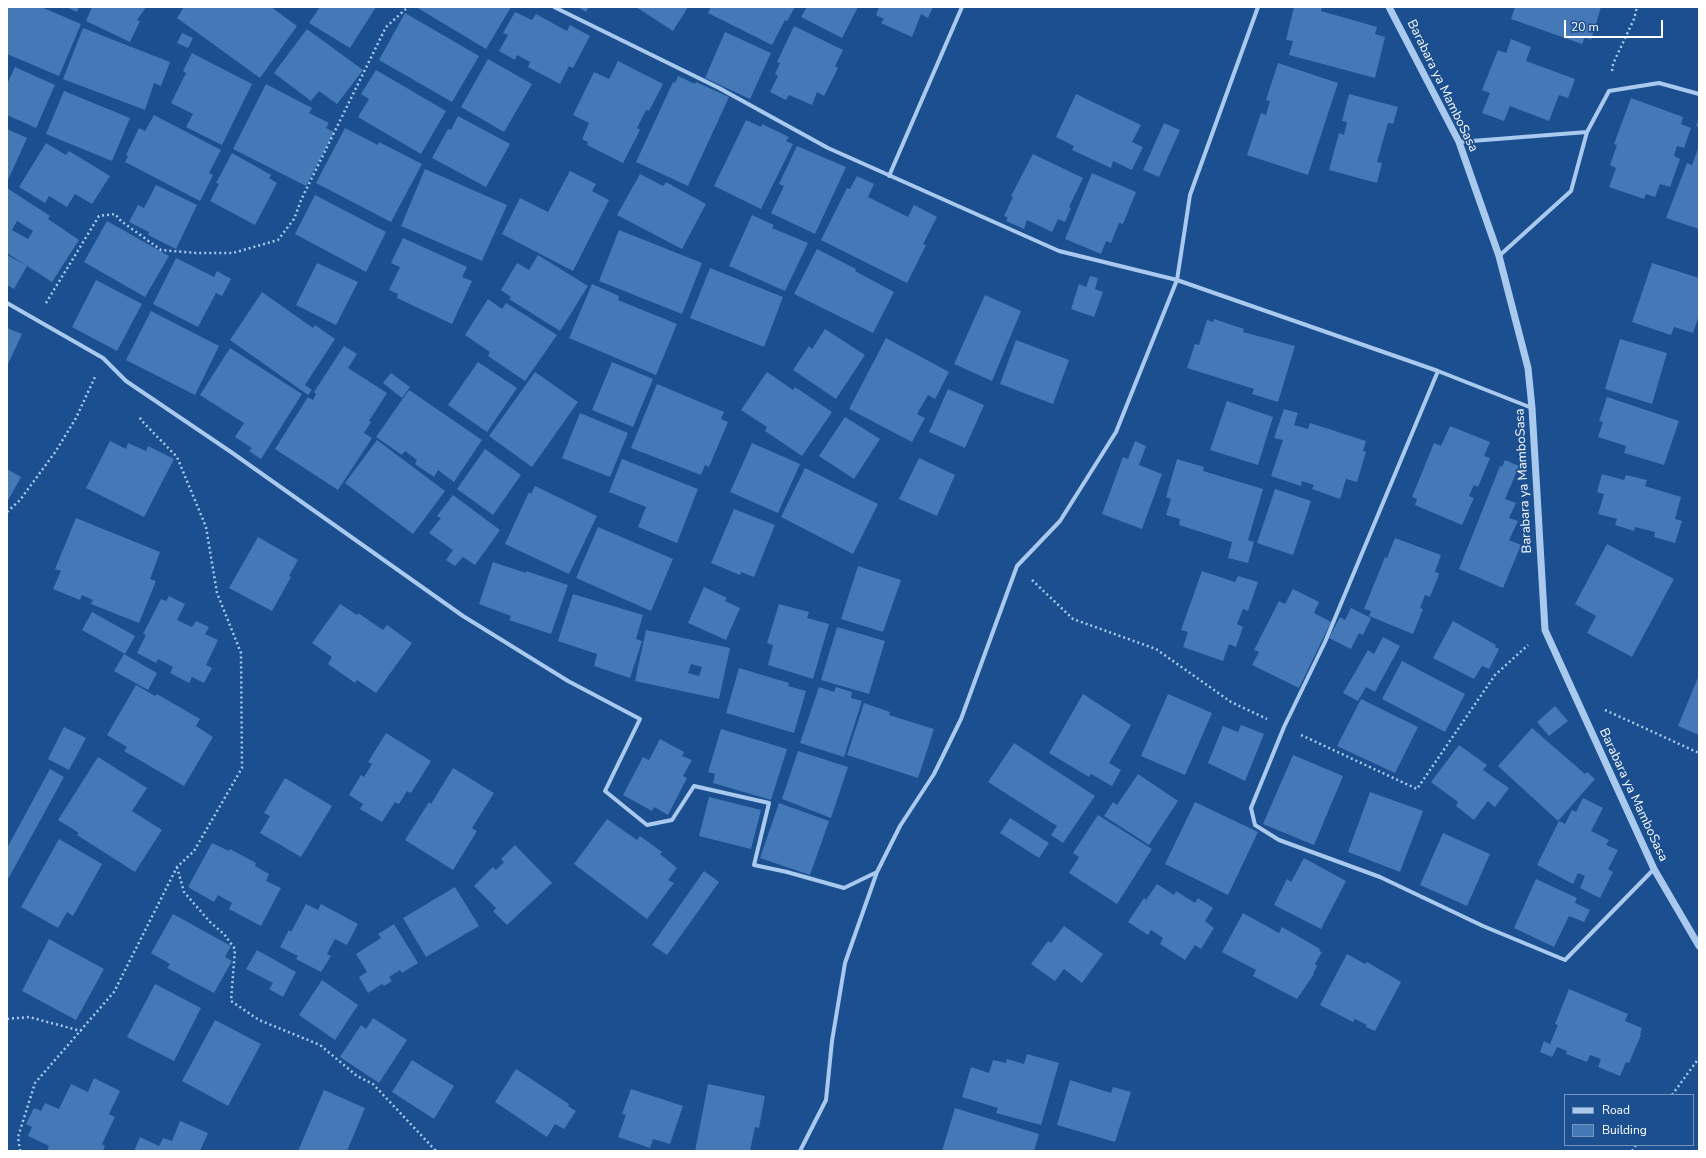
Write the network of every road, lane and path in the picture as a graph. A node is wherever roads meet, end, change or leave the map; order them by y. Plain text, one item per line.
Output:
1 (408, 7) edge
2 (554, 7) edge
3 (962, 7) edge
4 (1258, 7) edge
5 (1389, 7) edge
6 (1637, 7) edge
7 (1609, 91) junction
8 (1699, 94) edge
9 (1587, 132) junction
10 (1459, 142) junction
11 (889, 176) junction
12 (1499, 256) junction
13 (1177, 280) junction
14 (7, 303) edge
15 (36, 320) junction
16 (103, 358) junction
17 (1438, 371) junction
18 (1532, 408) junction
19 (139, 414) dead end
20 (7, 512) edge
21 (1574, 695) junction
22 (1699, 753) edge
23 (177, 867) junction
24 (1654, 869) junction
25 (878, 872) junction
26 (1699, 946) edge
27 (7, 1019) edge
28 (81, 1030) junction
29 (1699, 1058) edge
30 (1673, 1094) edge
31 (20, 1151) edge
32 (436, 1151) edge
33 (800, 1151) edge

1 - 15 path
2 - 11 street
3 - 11 street
4 - 13 street
5 - 10 street, Barabara ya MamboSasa
6 - 7 path
7 - 8 street
7 - 9 street
9 - 10 street
9 - 12 street
10 - 12 street, Barabara ya MamboSasa
11 - 13 street
12 - 18 street, Barabara ya MamboSasa
13 - 17 street
13 - 25 street
14 - 15 street
15 - 16 street
16 - 20 path
16 - 25 street
17 - 18 street
17 - 24 street
18 - 21 street, Barabara ya MamboSasa
19 - 23 path
21 - 22 path
21 - 24 street, Barabara ya MamboSasa
23 - 28 path
23 - 32 path
24 - 26 street, Barabara ya MamboSasa
25 - 33 street
27 - 28 path
28 - 31 path
29 - 30 path

